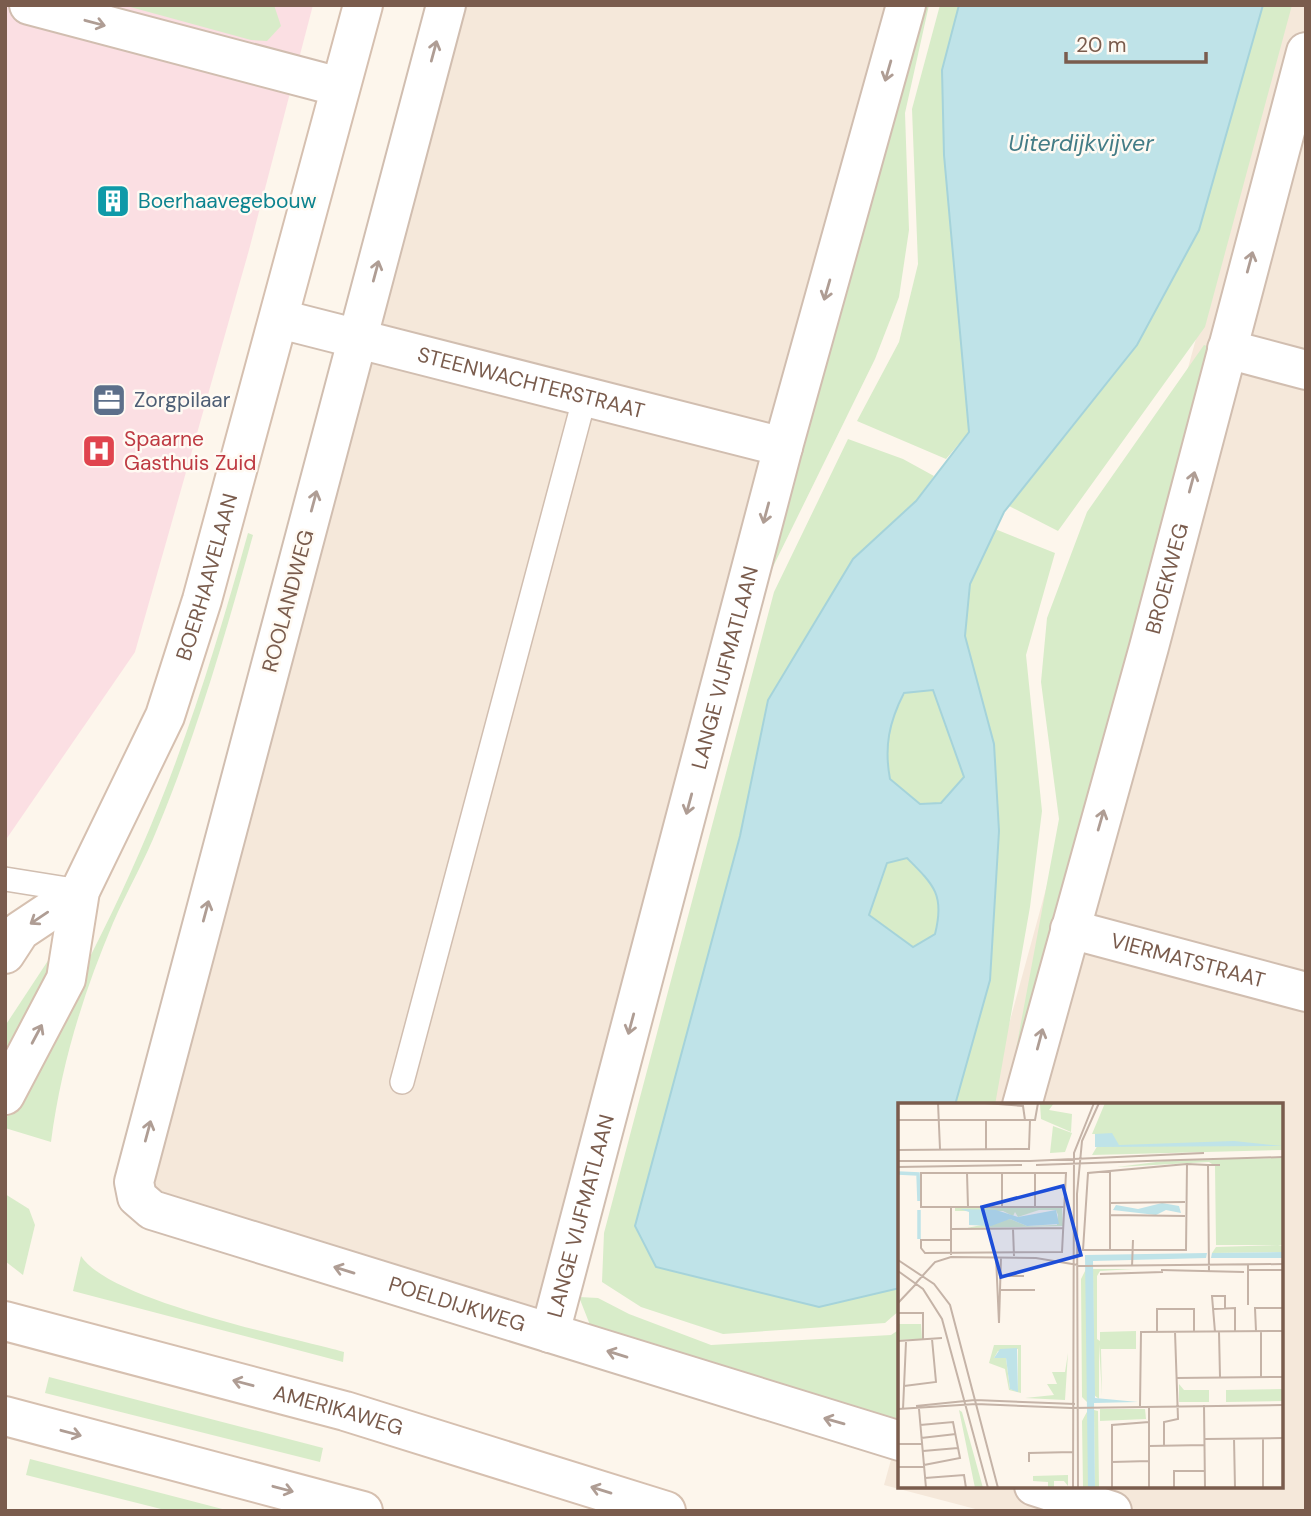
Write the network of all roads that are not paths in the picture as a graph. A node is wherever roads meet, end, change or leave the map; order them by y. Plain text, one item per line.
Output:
1 (7, 5) edge
2 (29, 5) edge
3 (362, 5) edge
4 (446, 5) edge
5 (906, 5) edge
6 (5, 11) edge
7 (1306, 52) edge
8 (340, 87) junction
9 (280, 319) junction
10 (358, 337) junction
11 (1227, 349) junction
12 (1306, 370) edge
13 (584, 396) junction
14 (783, 447) junction
15 (5, 879) edge
16 (80, 891) junction
17 (1070, 929) junction
18 (5, 954) edge
19 (1306, 992) edge
20 (401, 1082) dead end
21 (5, 1095) edge
22 (1023, 1103) edge
23 (136, 1197) joint
24 (9, 1317) edge
25 (550, 1333) junction
26 (5, 1416) edge
27 (898, 1440) edge
28 (1040, 1488) edge
29 (363, 1511) edge
30 (666, 1511) edge
31 (1112, 1511) edge

1 - 6 street
2 -> 8 street
3 - 8 street, BOERHAAVELAAN
10 -> 4 street, ROOLANDWEG
5 -> 14 street, LANGE VIJFMATLAAN
11 -> 7 street, BROEKWEG
8 - 9 street, BOERHAAVELAAN
9 - 10 street, STEENWACHTERSTRAAT
9 - 16 street, BOERHAAVELAAN
10 - 13 street, STEENWACHTERSTRAAT
23 -> 10 street, ROOLANDWEG
11 - 12 street
17 -> 11 street, BROEKWEG
13 - 14 street, STEENWACHTERSTRAAT
13 - 20 lane
14 -> 25 street, LANGE VIJFMATLAAN
15 - 16 lane
16 -> 18 street
21 -> 16 street, BOERHAAVELAAN
17 - 19 street, VIERMATSTRAAT
22 -> 17 street, BROEKWEG
25 -> 23 street, POELDIJKWEG
30 -> 24 street, AMERIKAWEG
27 -> 25 street, POELDIJKWEG
26 -> 29 street
28 - 31 street

